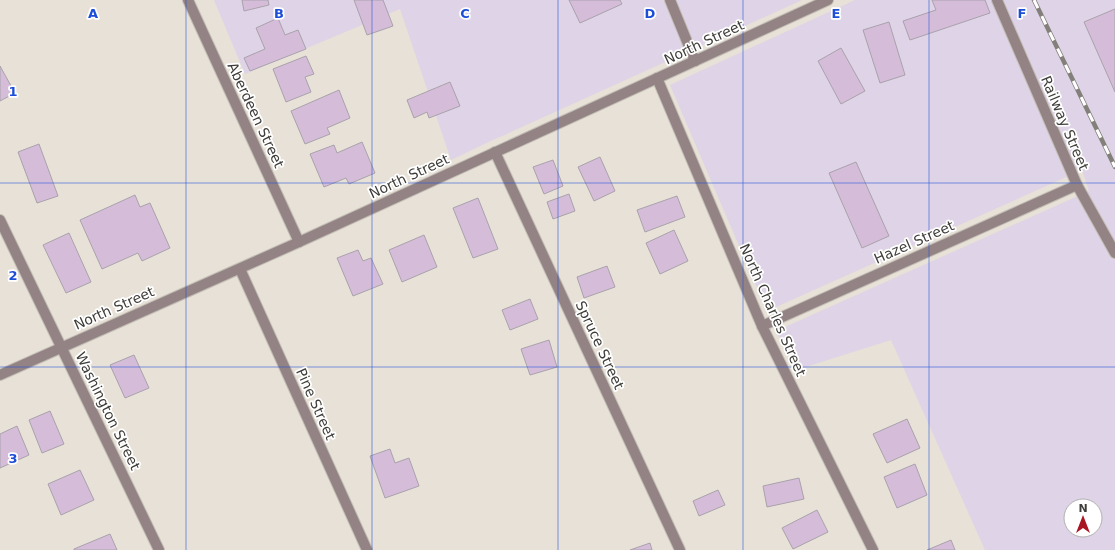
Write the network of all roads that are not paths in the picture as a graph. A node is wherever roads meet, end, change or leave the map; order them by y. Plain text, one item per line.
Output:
1 (188, 0) edge
2 (670, 0) edge
3 (828, 0) edge
4 (997, 0) edge
5 (695, 61) junction
6 (657, 78) junction
7 (495, 152) junction
8 (1077, 185) junction
9 (0, 220) edge
10 (299, 242) junction
11 (1115, 253) edge
12 (240, 269) junction
13 (762, 326) junction
14 (61, 347) junction
15 (0, 375) edge
16 (159, 550) edge
17 (367, 550) edge
18 (680, 550) edge
19 (873, 550) edge

1 - 10 street, Aberdeen Street
2 - 5 street
3 - 5 street, North Street
4 - 8 street, Railway Street
5 - 6 street, North Street
6 - 7 street, North Street
6 - 13 street, North Charles Street
7 - 10 street, North Street
7 - 18 street, Spruce Street
8 - 11 street, Railway Street
8 - 13 street, Hazel Street
9 - 14 street, Washington Street
10 - 12 street, North Street
12 - 14 street, North Street
12 - 17 street, Pine Street
13 - 19 street, North Charles Street
14 - 15 street, North Street
14 - 16 street, Washington Street

